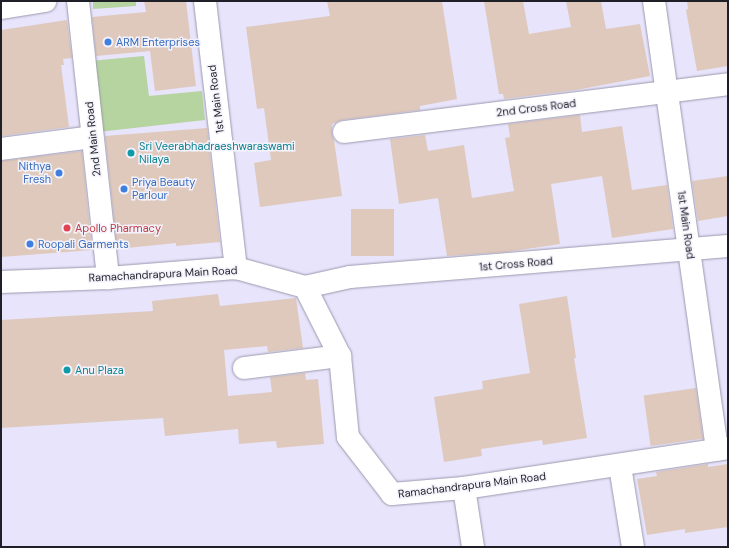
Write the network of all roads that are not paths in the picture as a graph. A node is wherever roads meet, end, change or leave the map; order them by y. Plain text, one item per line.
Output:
1 (45, 1) edge
2 (78, 1) edge
3 (205, 1) edge
4 (654, 1) edge
5 (1, 8) edge
6 (728, 84) edge
7 (667, 92) junction
8 (344, 132) dead end
9 (92, 137) junction
10 (1, 149) edge
11 (728, 246) edge
12 (689, 250) junction
13 (236, 268) junction
14 (108, 278) junction
15 (1, 282) edge
16 (305, 287) junction
17 (340, 356) junction
18 (244, 368) dead end
19 (723, 449) edge
20 (620, 466) junction
21 (464, 488) junction
22 (473, 547) edge
23 (633, 547) edge

1 - 5 street
2 - 9 street, 2nd Main Road
3 - 13 street, 1st Main Road
4 - 7 street, 1st Main Road
6 - 7 street, 2nd Cross Road
7 - 8 street, 2nd Cross Road
7 - 12 street, 1st Main Road
9 - 10 street
9 - 14 street, 2nd Main Road
11 - 12 street, 1st Cross Road
12 - 16 street, 1st Cross Road
12 - 19 street, 1st Main Road
13 - 14 street, Ramachandrapura Main Road
13 - 16 street, Ramachandrapura Main Road
14 - 15 street, Ramachandrapura Main Road
16 - 17 street, Ramachandrapura Main Road
17 - 18 street
17 - 21 street, Ramachandrapura Main Road
19 - 20 street, Ramachandrapura Main Road
20 - 21 street, Ramachandrapura Main Road
20 - 23 street
21 - 22 street

